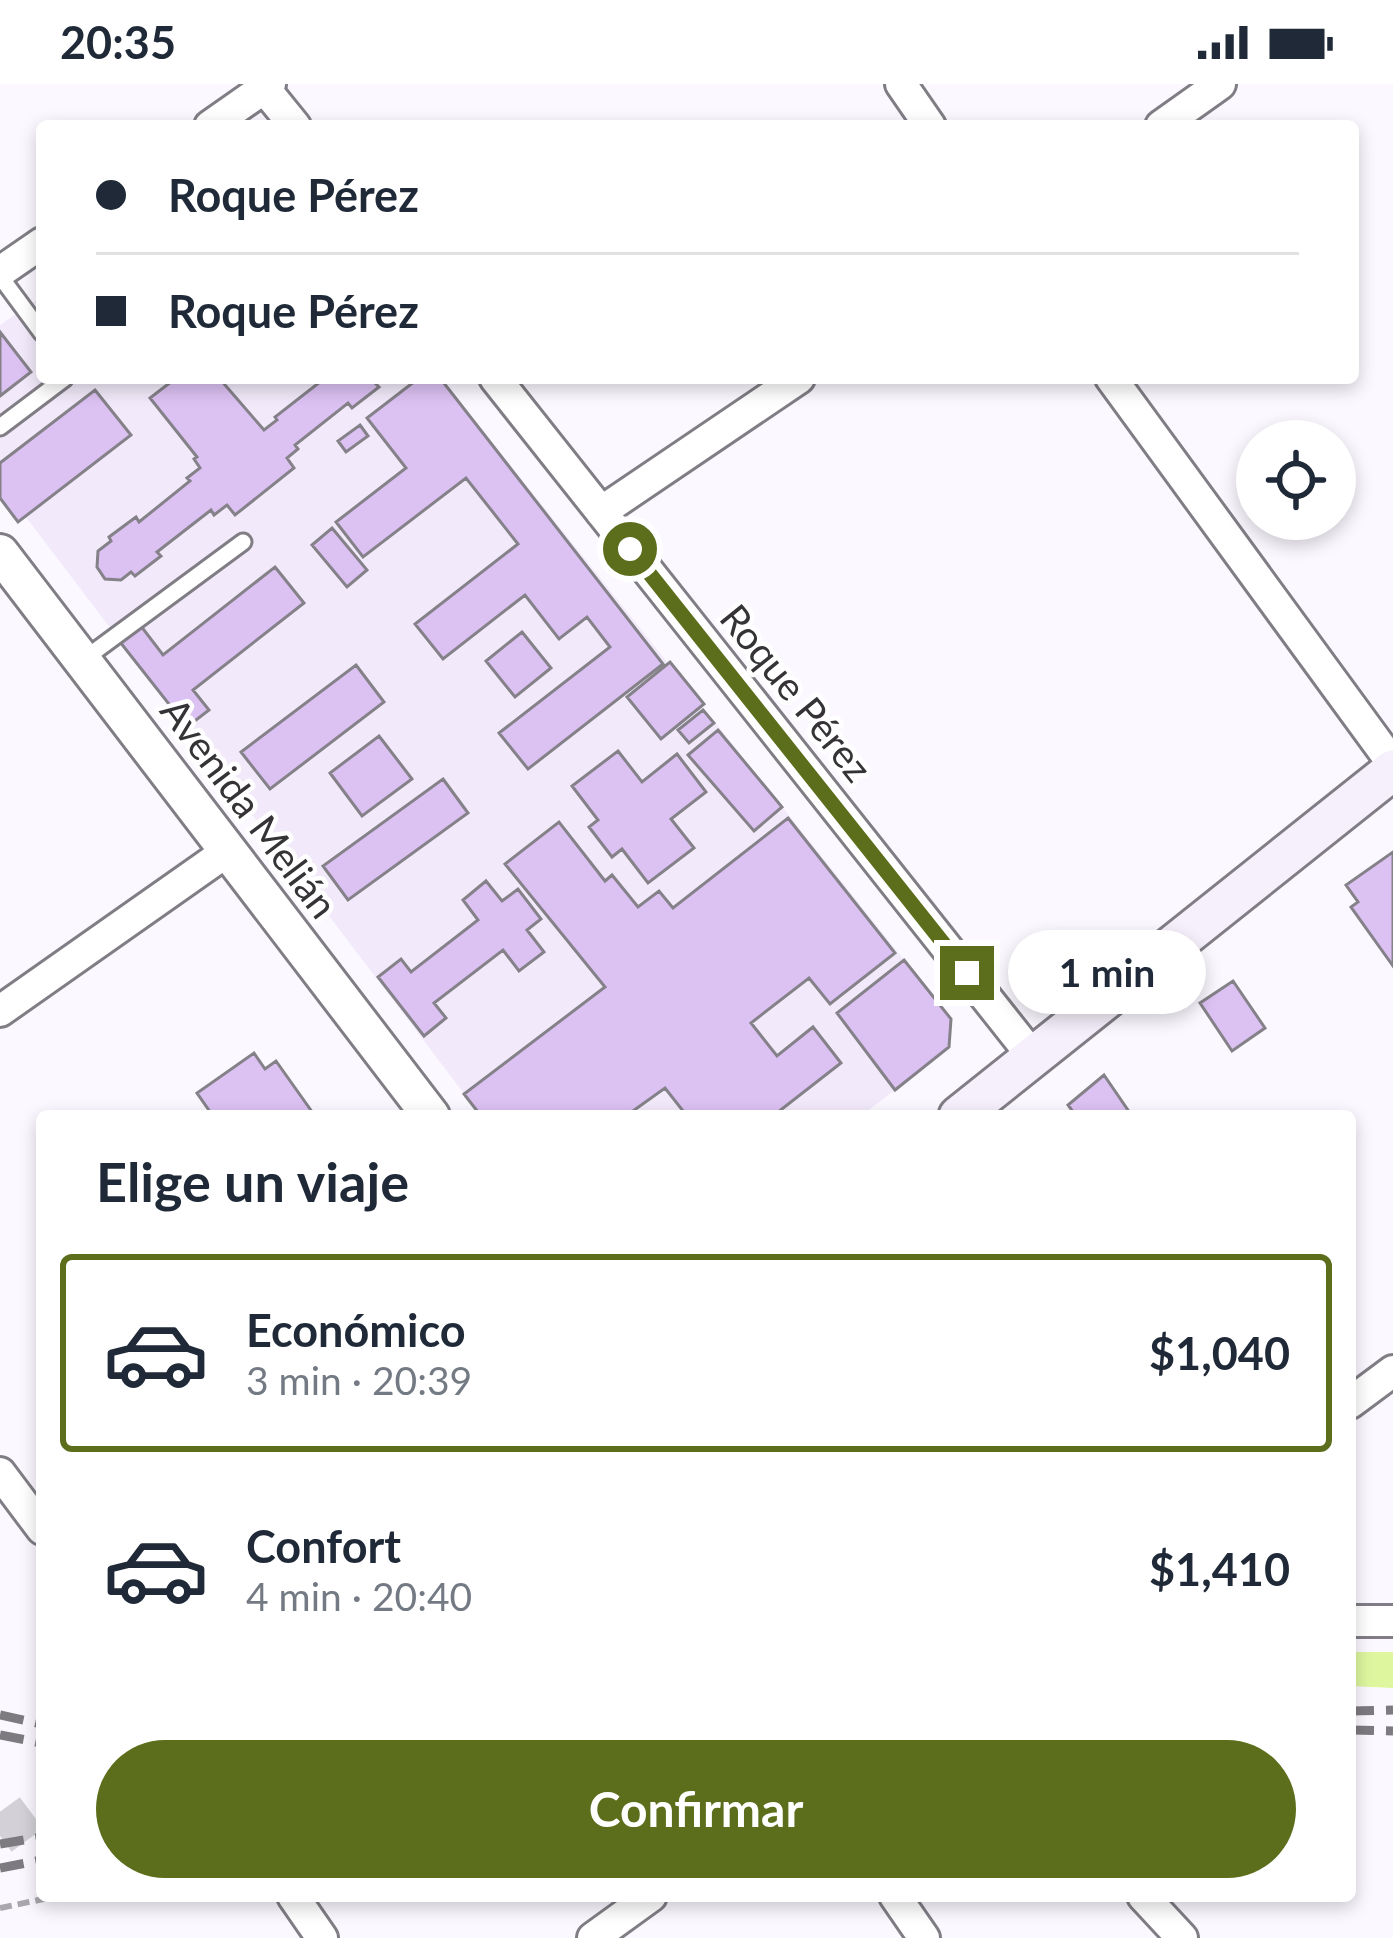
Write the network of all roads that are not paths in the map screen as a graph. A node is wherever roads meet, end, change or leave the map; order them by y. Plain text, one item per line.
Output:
1 (901, 84) edge
2 (1220, 84) edge
3 (265, 85) edge
4 (218, 120) edge
5 (291, 120) edge
6 (926, 120) edge
7 (1169, 120) edge
8 (36, 247) edge
9 (0, 274) edge
10 (36, 325) edge
11 (57, 384) edge
12 (500, 384) edge
13 (791, 384) edge
14 (1116, 384) edge
15 (0, 427) edge
16 (601, 512) junction
17 (242, 542) dead end
18 (0, 553) edge
19 (83, 660) junction
20 (1393, 767) edge
21 (230, 850) junction
22 (0, 1011) edge
23 (1034, 1058) junction
24 (426, 1110) edge
25 (967, 1110) edge
26 (1393, 1371) edge
27 (1356, 1399) edge
28 (0, 1473) edge
29 (36, 1521) edge
30 (1356, 1621) edge
31 (1393, 1621) edge
32 (297, 1902) edge
33 (643, 1902) edge
34 (900, 1902) edge
35 (1149, 1902) edge
36 (322, 1938) edge
37 (593, 1938) edge
38 (924, 1938) edge
39 (1182, 1938) edge

1 - 6 street
2 - 7 street
3 - 4 street
3 - 5 street
8 - 9 street
9 - 10 lane
11 - 15 lane
12 - 16 street, Roque Pérez
13 - 16 street
14 - 20 street
16 - 23 street, Roque Pérez
17 - 19 lane
18 - 19 street, Avenida Melián
19 - 21 street, Avenida Melián
20 - 23 main road
21 - 22 street
21 - 24 street, Avenida Melián
23 - 25 main road
26 - 27 street
28 - 29 street
30 - 31 street
32 - 36 street
33 - 37 street
34 - 38 street
35 - 39 street

